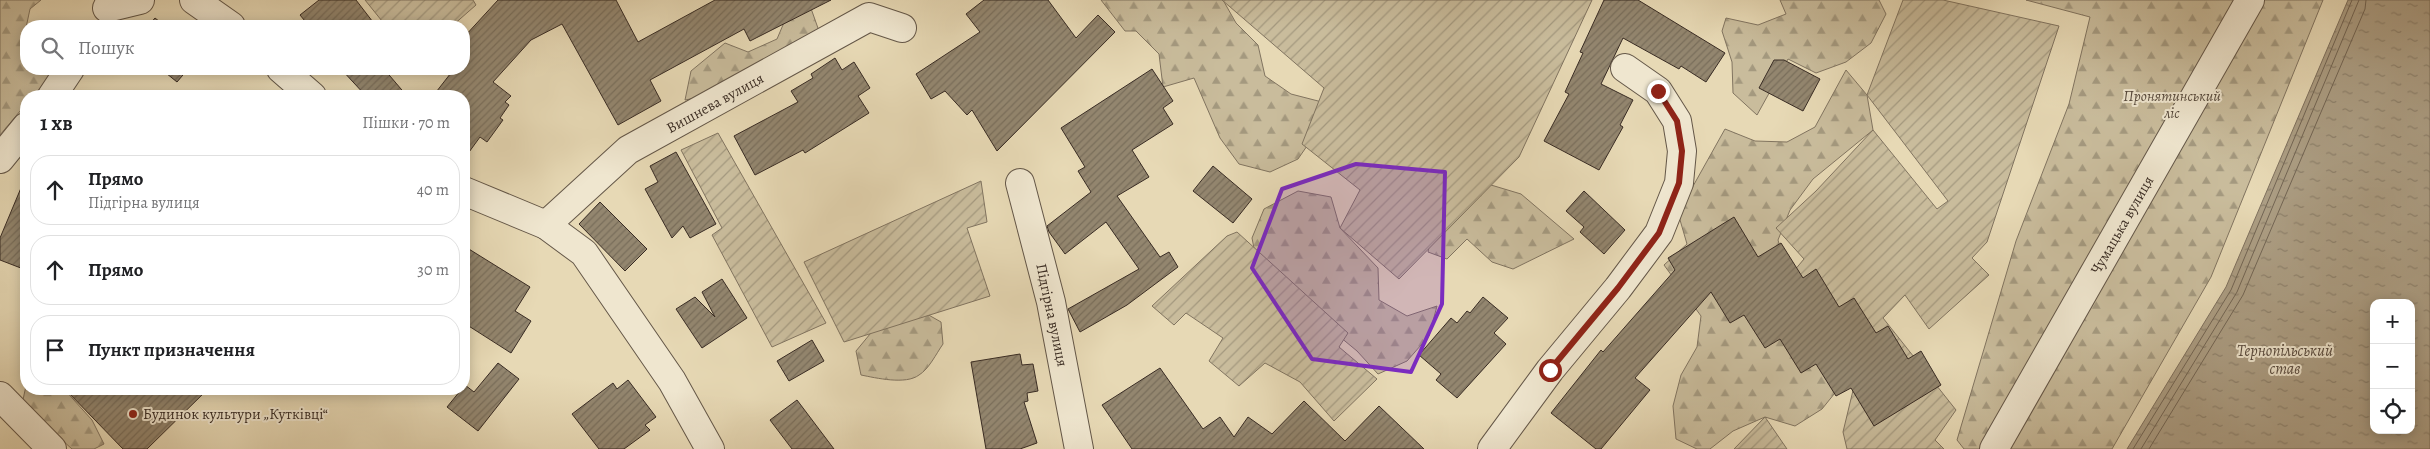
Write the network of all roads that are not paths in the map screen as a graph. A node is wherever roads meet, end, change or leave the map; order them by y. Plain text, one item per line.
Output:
1 (140, 0) edge
2 (194, 0) edge
3 (2250, 0) edge
4 (104, 12) edge
5 (222, 20) edge
6 (902, 28) dead end
7 (1625, 68) dead end
8 (66, 75) edge
9 (288, 75) edge
10 (56, 90) edge
11 (305, 90) edge
12 (20, 134) edge
13 (0, 159) edge
14 (1020, 183) dead end
15 (470, 193) edge
16 (546, 224) junction
17 (0, 396) edge
18 (52, 449) edge
19 (710, 449) edge
20 (1079, 449) edge
21 (1492, 449) edge
22 (1994, 449) edge

1 - 4 street
2 - 5 street
3 - 22 street, Чумацька вулиця
6 - 16 street, Вишнева вулиця
7 - 21 street
8 - 10 street
9 - 11 street
12 - 13 street
14 - 20 street, Підгірна вулиця
15 - 16 street
16 - 19 street
17 - 18 street

